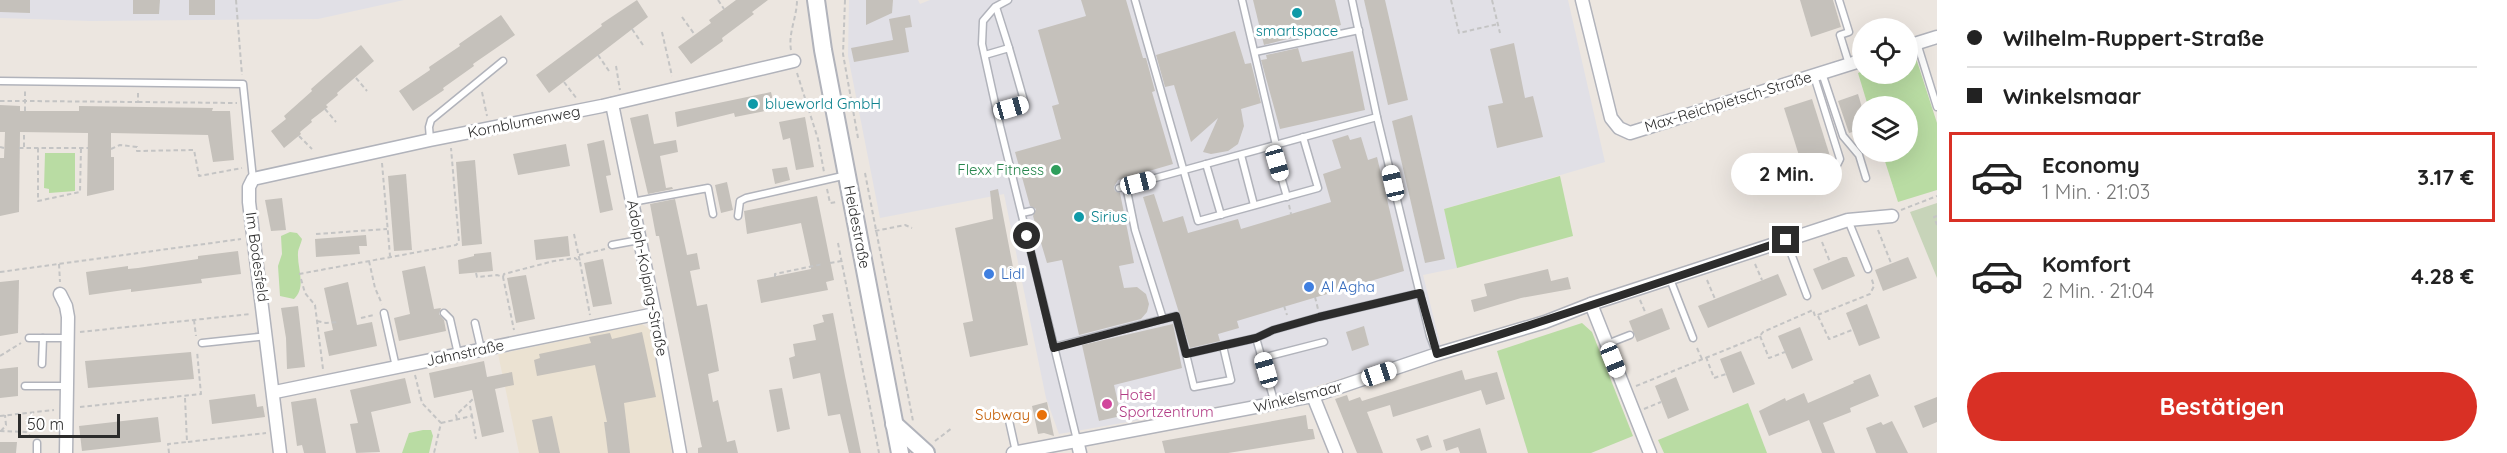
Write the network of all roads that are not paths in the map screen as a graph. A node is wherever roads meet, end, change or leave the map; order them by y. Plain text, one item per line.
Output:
1 (816, 0) edge
2 (822, 0) edge
3 (1008, 0) edge
4 (1135, 0) edge
5 (1242, 0) edge
6 (1352, 0) edge
7 (1582, 0) edge
8 (1839, 0) edge
9 (996, 7) junction
10 (818, 17) junction
11 (1359, 30) junction
12 (1937, 37) edge
13 (1918, 43) edge
14 (1009, 48) junction
15 (1255, 52) junction
16 (985, 55) junction
17 (1918, 58) edge
18 (503, 61) dead end
19 (794, 62) road end
20 (1852, 63) edge
21 (1849, 64) junction
22 (1818, 74) junction
23 (0, 81) edge
24 (617, 103) junction
25 (1937, 107) edge
26 (997, 112) junction
27 (1377, 117) junction
28 (1304, 137) junction
29 (430, 140) junction
30 (1274, 145) junction
31 (1241, 155) junction
32 (1206, 164) junction
33 (1183, 171) junction
34 (252, 172) junction
35 (847, 175) junction
36 (1866, 178) dead end
37 (1817, 184) dead end
38 (1287, 197) junction
39 (632, 202) junction
40 (1254, 205) junction
41 (1031, 211) dead end
42 (1022, 213) junction
43 (713, 214) dead end
44 (1221, 214) junction
45 (738, 216) dead end
46 (1892, 216) road end
47 (1848, 220) junction
48 (639, 240) junction
49 (1786, 240) junction
50 (612, 245) road end
51 (1868, 269) road end
52 (1670, 278) junction
53 (1420, 293) junction
54 (60, 294) road end
55 (1807, 296) dead end
56 (1591, 304) junction
57 (384, 313) road end
58 (444, 313) dead end
59 (655, 314) junction
60 (1163, 319) junction
61 (475, 323) dead end
62 (1630, 335) dead end
63 (68, 336) junction
64 (267, 336) junction
65 (29, 338) road end
66 (43, 338) junction
67 (1256, 338) junction
68 (1693, 338) road end
69 (1324, 342) dead end
70 (202, 343) dead end
71 (1607, 344) junction
72 (1223, 346) junction
73 (1054, 348) junction
74 (481, 349) junction
75 (458, 354) junction
76 (1186, 354) junction
77 (1437, 354) junction
78 (1262, 358) junction
79 (42, 364) dead end
80 (396, 366) junction
81 (25, 386) dead end
82 (67, 386) junction
83 (274, 392) junction
84 (1313, 396) junction
85 (1275, 405) junction
86 (1008, 416) dead end
87 (894, 424) junction
88 (1077, 440) junction
89 (37, 442) road end
90 (925, 448) edge
91 (37, 453) edge
92 (66, 453) edge
93 (280, 453) edge
94 (680, 453) edge
95 (900, 453) edge
96 (1015, 453) edge
97 (1080, 453) edge
98 (1336, 453) edge
99 (1650, 453) edge

1 - 10 main road, Heidestraße
2 - 10 main road
3 - 9 lane
4 - 33 lane
5 - 15 lane
6 - 11 lane
7 - 22 street, Max-Reichpietsch-Straße
8 - 21 lane
9 - 14 lane
9 - 16 lane
10 - 35 main road, Heidestraße
11 - 15 lane
11 - 27 lane
12 - 13 street
14 - 16 lane
14 - 26 lane
15 - 30 lane
16 - 26 lane
17 - 25 lane
18 - 29 lane
19 - 24 street, Kornblumenweg
20 - 21 street, Max-Reichpietsch-Straße
21 - 22 street, Max-Reichpietsch-Straße
22 - 36 lane
22 - 37 lane
23 - 34 lane, Im Bodesfeld
24 - 29 street, Kornblumenweg
24 - 39 street, Adolph-Kolping-Straße
26 - 42 lane
27 - 28 lane
27 - 53 lane
28 - 30 lane
28 - 38 lane
29 - 34 street, Kornblumenweg
30 - 31 lane
30 - 38 lane
31 - 32 lane
31 - 40 lane
32 - 33 lane
32 - 44 lane
33 - 44 lane
33 - 60 lane
34 - 64 street, Im Bodesfeld
35 - 45 lane
35 - 87 main road, Heidestraße
38 - 40 lane
39 - 43 lane
39 - 48 street, Adolph-Kolping-Straße
40 - 44 lane
41 - 42 lane
42 - 73 lane
46 - 47 street, Winkelsmaar
47 - 49 street, Winkelsmaar
47 - 51 lane
48 - 50 lane
48 - 59 street, Adolph-Kolping-Straße
49 - 52 street, Winkelsmaar
49 - 55 lane
52 - 56 street, Winkelsmaar
52 - 68 lane
53 - 67 lane
53 - 77 lane
54 - 63 street
56 - 71 street
56 - 77 street, Winkelsmaar
57 - 80 lane
58 - 75 lane
59 - 74 street, Jahnstraße
59 - 94 street, Adolph-Kolping-Straße
60 - 73 lane
60 - 76 lane
61 - 74 lane
62 - 71 lane
63 - 66 lane
63 - 82 street
64 - 70 lane
64 - 83 street, Im Bodesfeld
65 - 66 lane
66 - 79 lane
67 - 72 lane
67 - 78 lane
69 - 78 lane
71 - 99 street
72 - 76 lane
72 - 76 lane
73 - 88 lane
74 - 75 street, Jahnstraße
75 - 80 street, Jahnstraße
77 - 84 street, Winkelsmaar
78 - 85 lane
80 - 83 street, Jahnstraße
81 - 82 lane
82 - 92 street
83 - 93 street, Im Bodesfeld
84 - 85 street, Winkelsmaar
84 - 98 street
85 - 88 street, Winkelsmaar
86 - 96 lane
87 - 90 main road
87 - 95 main road, Heidestraße
88 - 96 street, Winkelsmaar
88 - 97 street
89 - 91 lane

